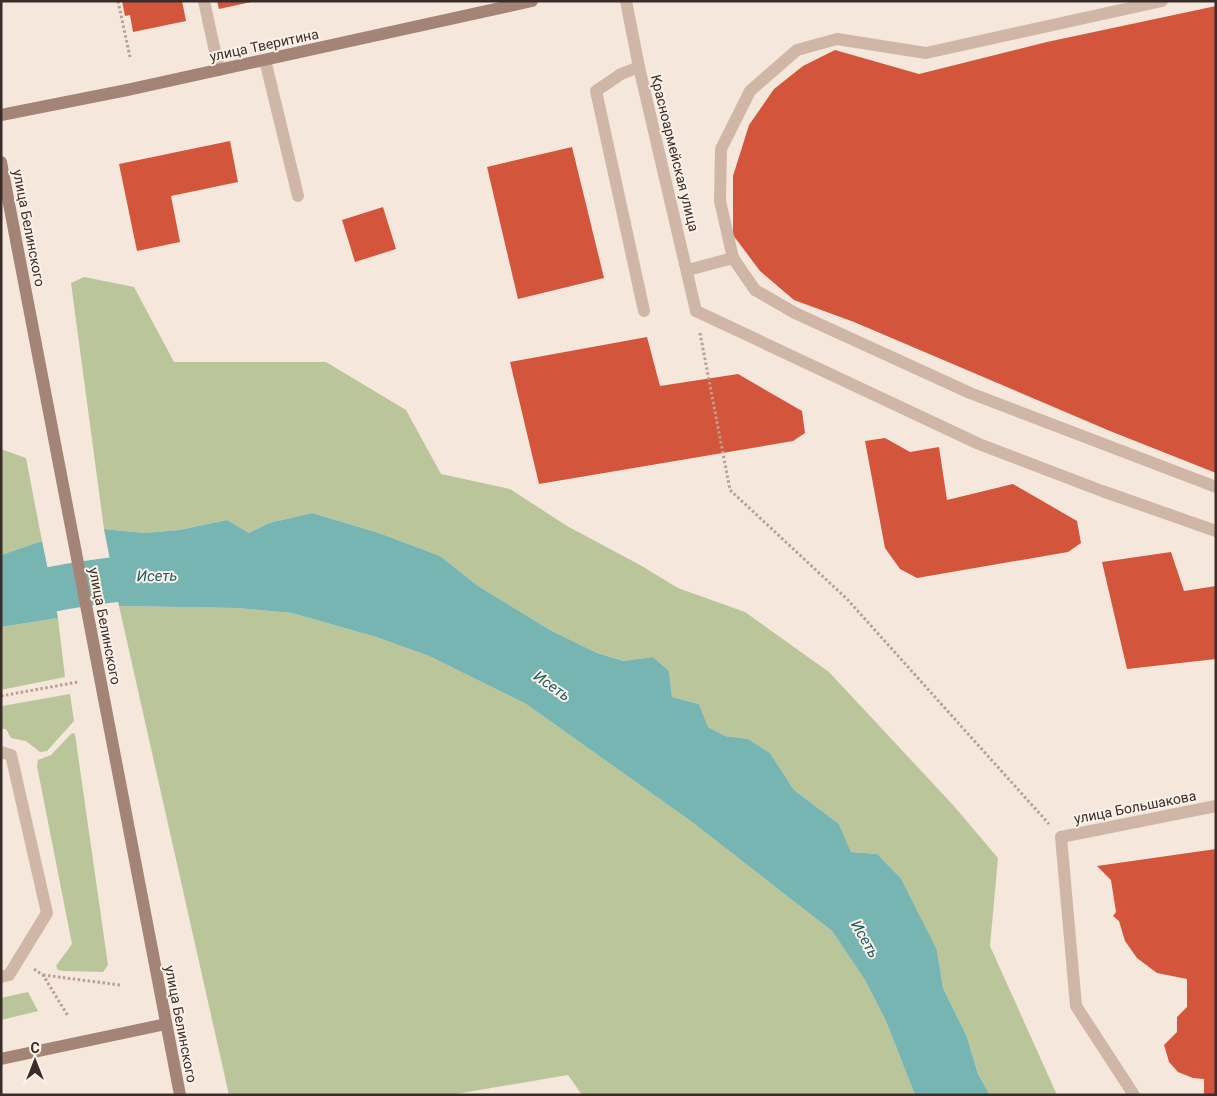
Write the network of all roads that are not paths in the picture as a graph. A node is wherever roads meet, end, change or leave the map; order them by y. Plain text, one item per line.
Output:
1 (204, 1) edge
2 (532, 1) edge
3 (626, 1) edge
4 (1162, 1) edge
5 (265, 60) junction
6 (639, 67) junction
7 (219, 70) junction
8 (1, 114) edge
9 (1, 162) edge
10 (298, 196) dead end
11 (733, 258) junction
12 (688, 270) junction
13 (644, 311) dead end
14 (1216, 487) edge
15 (1216, 531) edge
16 (1, 752) edge
17 (1216, 806) edge
18 (1, 977) edge
19 (166, 1024) junction
20 (1, 1059) edge
21 (180, 1095) edge
22 (1134, 1095) edge

1 - 7 street
2 - 5 main road, улица Тверитина
3 - 6 street, Красноармейская улица
4 - 11 street
5 - 7 main road, улица Тверитина
5 - 10 street
6 - 12 street, Красноармейская улица
6 - 13 street
7 - 8 main road, улица Тверитина
9 - 19 main road, улица Белинского
11 - 12 street
11 - 14 street
12 - 15 street, Красноармейская улица
16 - 18 street
17 - 22 street, улица Большакова
19 - 20 main road
19 - 21 main road, улица Белинского

